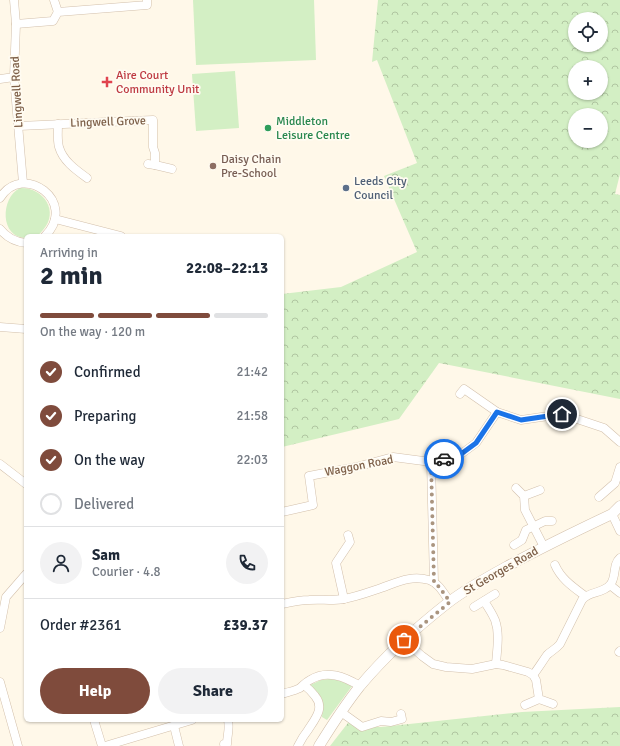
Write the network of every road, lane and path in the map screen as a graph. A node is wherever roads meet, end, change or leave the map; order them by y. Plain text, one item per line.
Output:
1 (14, 0) edge
2 (54, 0) edge
3 (148, 0) edge
4 (58, 12) junction
5 (16, 24) junction
6 (14, 77) junction
7 (0, 79) edge
8 (58, 124) junction
9 (19, 126) junction
10 (172, 169) dead end
11 (87, 178) dead end
12 (23, 183) junction
13 (0, 198) edge
14 (55, 219) junction
15 (0, 229) edge
16 (46, 234) edge
17 (113, 234) edge
18 (24, 243) edge
19 (0, 327) edge
20 (24, 329) edge
21 (460, 394) dead end
22 (497, 412) junction
23 (620, 442) edge
24 (431, 462) junction
25 (0, 464) edge
26 (620, 467) edge
27 (24, 482) edge
28 (516, 488) dead end
29 (540, 490) dead end
30 (524, 496) junction
31 (599, 497) dead end
32 (620, 506) edge
33 (284, 512) edge
34 (612, 514) junction
35 (552, 520) dead end
36 (534, 527) junction
37 (620, 531) edge
38 (348, 535) dead end
39 (514, 545) dead end
40 (544, 547) junction
41 (620, 558) edge
42 (555, 565) dead end
43 (24, 576) edge
44 (434, 582) junction
45 (610, 585) junction
46 (495, 594) dead end
47 (620, 594) edge
48 (3, 596) edge
49 (585, 596) junction
50 (344, 599) junction
51 (484, 601) junction
52 (450, 602) junction
53 (284, 604) edge
54 (474, 607) dead end
55 (0, 628) edge
56 (404, 640) junction
57 (496, 664) junction
58 (533, 675) junction
59 (0, 682) edge
60 (304, 685) junction
61 (360, 686) junction
62 (284, 693) edge
63 (539, 699) junction
64 (553, 704) dead end
65 (525, 705) dead end
66 (341, 712) junction
67 (404, 718) dead end
68 (95, 722) edge
69 (184, 722) edge
70 (228, 722) edge
71 (174, 726) junction
72 (134, 742) edge
73 (224, 744) dead end
74 (18, 746) edge
75 (102, 746) edge
76 (105, 746) edge
77 (179, 746) edge
78 (298, 746) edge
79 (319, 746) edge

1 - 5 street, Lingwell Road
2 - 4 street
3 - 4 street
4 - 5 street
5 - 6 street, Lingwell Road
6 - 7 street
6 - 9 street, Lingwell Road
8 - 9 street, Lingwell Grove
8 - 10 street, Lingwell Grove
8 - 11 street
9 - 12 street, Lingwell Road
12 - 13 street
12 - 14 street
14 - 16 street
14 - 17 street
15 - 18 street
19 - 20 street
21 - 22 street
22 - 23 street
22 - 24 street, Waggon Road
24 - 33 street, Waggon Road
24 - 44 street
25 - 27 street
26 - 31 street
28 - 30 street
29 - 30 street
30 - 36 street
32 - 34 street, St Georges Road
34 - 37 street
34 - 40 street, St Georges Road
35 - 36 street
36 - 39 street
36 - 40 street
38 - 50 street
40 - 52 street, St Georges Road
41 - 45 street
42 - 49 street
43 - 48 street
44 - 50 street
44 - 52 street
45 - 47 street
45 - 49 street
46 - 51 street
48 - 55 street
49 - 58 street
50 - 53 street
51 - 54 street
51 - 57 street
52 - 56 street, St Georges Road
56 - 57 street
56 - 61 street, St Georges Road
57 - 58 street
58 - 63 street
59 - 74 street
60 - 61 street
60 - 62 street
60 - 78 street
61 - 66 street, St Georges Road
63 - 64 street
63 - 65 street
66 - 67 street
66 - 79 street, St Georges Road
68 - 75 street
69 - 71 street
70 - 73 street
71 - 72 street
71 - 77 street
72 - 76 street

